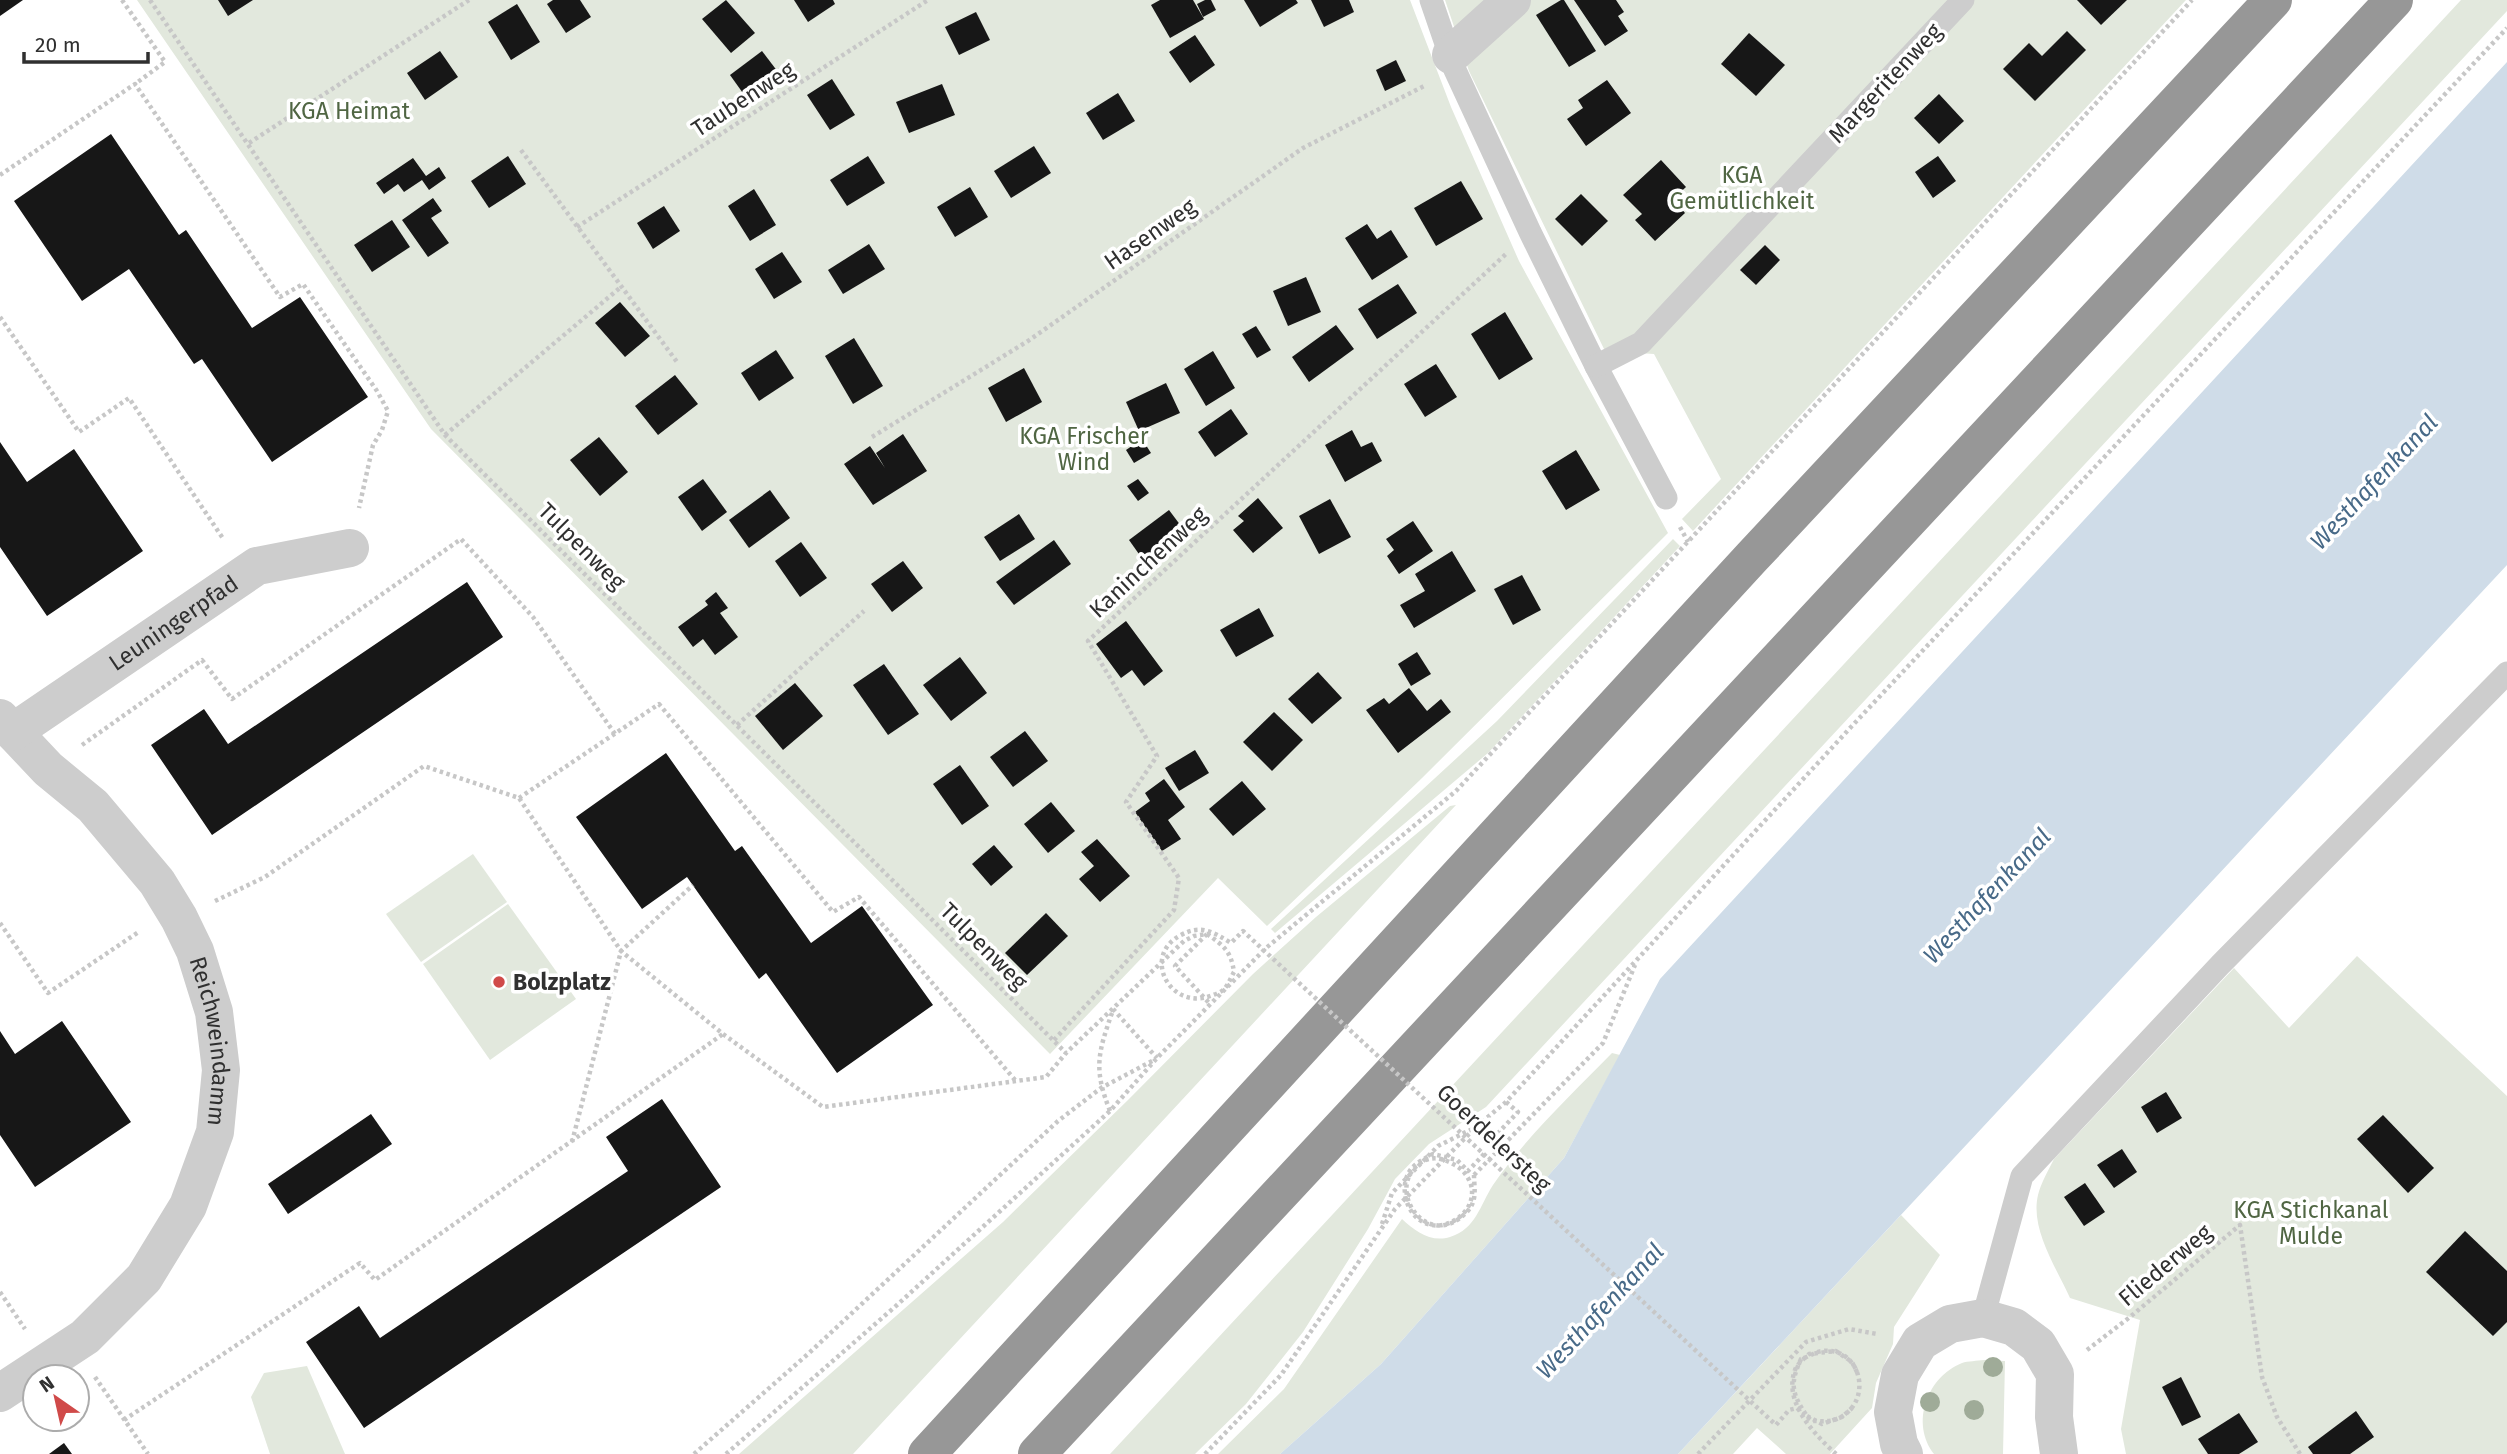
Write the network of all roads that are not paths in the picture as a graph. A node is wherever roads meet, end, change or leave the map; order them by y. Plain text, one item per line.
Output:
1 (1431, 0) edge
2 (1512, 0) edge
3 (1963, 0) edge
4 (2273, 0) edge
5 (2394, 0) edge
6 (1453, 63) junction
7 (1596, 366) junction
8 (1666, 498) dead end
9 (350, 548) road end
10 (2507, 673) edge
11 (6, 725) edge
12 (1983, 1318) junction
13 (0, 1393) edge
14 (1895, 1451) edge
15 (927, 1454) edge
16 (1037, 1454) edge
17 (2059, 1454) edge

1 - 6 lane
2 - 6 street
3 - 7 lane, Margeritenweg
4 - 15 highway
5 - 16 highway
6 - 7 lane
7 - 8 lane
9 - 11 street, Leuningerpfad
10 - 12 lane
11 - 13 street, Reichweindamm
12 - 14 street
12 - 17 street

